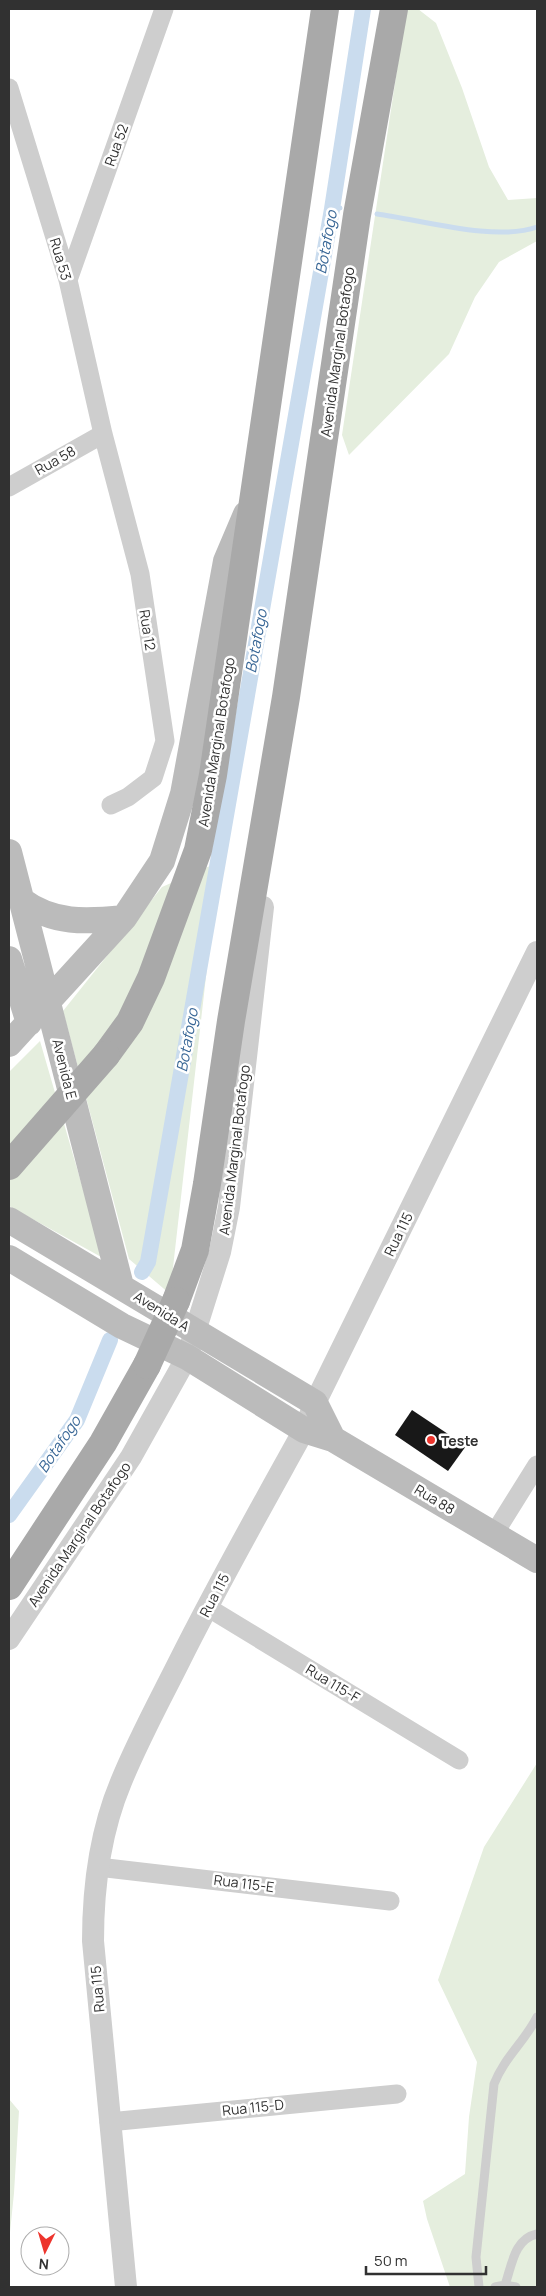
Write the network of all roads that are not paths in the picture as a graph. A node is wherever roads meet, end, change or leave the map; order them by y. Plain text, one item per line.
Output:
1 (164, 9) edge
2 (325, 9) edge
3 (397, 10) edge
4 (9, 88) edge
5 (68, 280) junction
6 (103, 434) junction
7 (9, 487) edge
8 (251, 502) junction
9 (286, 697) junction
10 (111, 805) dead end
11 (9, 852) edge
12 (21, 900) junction
13 (124, 918) junction
14 (537, 952) edge
15 (9, 959) edge
16 (532, 977) edge
17 (48, 1002) junction
18 (29, 1023) junction
19 (9, 1044) edge
20 (9, 1166) edge
21 (9, 1220) edge
22 (9, 1258) edge
23 (121, 1286) junction
24 (194, 1331) junction
25 (186, 1358) junction
26 (315, 1403) junction
27 (304, 1430) junction
28 (333, 1439) junction
29 (537, 1465) edge
30 (494, 1534) junction
31 (537, 1560) edge
32 (9, 1586) edge
33 (207, 1607) junction
34 (9, 1639) edge
35 (459, 1760) dead end
36 (98, 1867) junction
37 (390, 1901) dead end
38 (537, 2017) edge
39 (397, 2094) dead end
40 (109, 2122) junction
41 (537, 2234) edge
42 (505, 2285) junction
43 (126, 2287) edge
44 (479, 2287) edge
45 (495, 2287) edge
46 (516, 2287) edge

1 - 5 street, Rua 52
2 - 8 main road, Avenida Marginal Botafogo
3 - 9 main road, Avenida Marginal Botafogo
4 - 5 street, Rua 53
5 - 6 street, Rua 53
6 - 7 street, Rua 58
6 - 10 street, Rua 12
8 - 13 main road, Avenida Marginal Botafogo
8 - 20 main road, Avenida Marginal Botafogo, bridge
9 - 24 street, Avenida Marginal Botafogo
9 - 32 main road, Avenida Marginal Botafogo, bridge
11 - 12 main road, Avenida E
12 - 13 main road
12 - 17 main road, Avenida E
13 - 17 main road, Avenida Marginal Botafogo
14 - 16 street, Rua 115
15 - 18 main road
16 - 26 street, Rua 115
17 - 18 main road, Avenida Marginal Botafogo
17 - 23 main road, Avenida E
18 - 19 main road, Avenida Marginal Botafogo
21 - 23 main road, Avenida A
22 - 25 main road, Avenida A
23 - 24 main road, Avenida A
24 - 25 street, Avenida Marginal Botafogo
24 - 26 main road, Avenida A
25 - 27 main road, Avenida A
25 - 34 street, Avenida Marginal Botafogo
26 - 27 street, Rua 115
26 - 28 main road
27 - 28 main road, Rua 88
27 - 33 street, Rua 115
28 - 30 main road, Rua 88
29 - 30 street
30 - 31 main road, Rua 88
33 - 35 street, Rua 115-F
33 - 36 street, Rua 115
36 - 37 street, Rua 115-E
36 - 40 street, Rua 115
38 - 44 lane
39 - 40 street, Rua 115-D
40 - 43 street, Rua 115
41 - 42 lane
42 - 45 lane
42 - 46 lane

